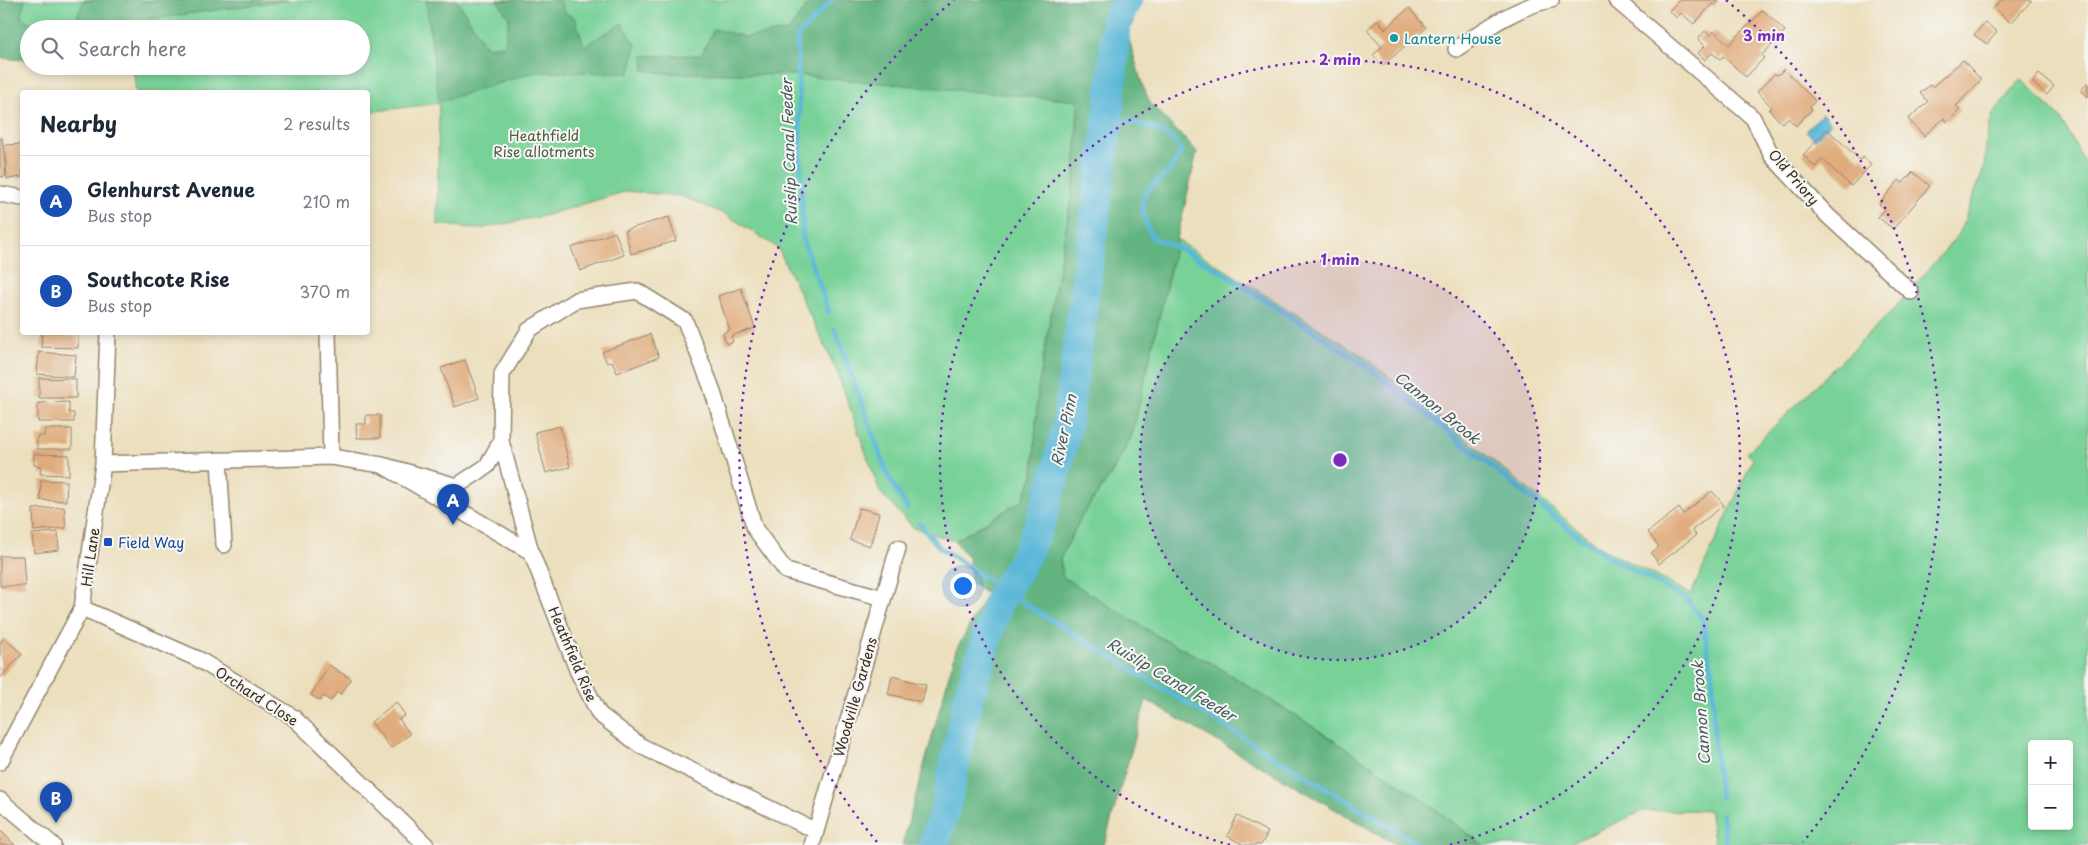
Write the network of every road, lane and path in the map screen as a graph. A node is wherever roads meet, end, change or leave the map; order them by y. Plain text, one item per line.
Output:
1 (1551, 0) edge
2 (1616, 0) edge
3 (1456, 49) dead end
4 (0, 194) edge
5 (20, 198) edge
6 (1911, 292) dead end
7 (108, 335) edge
8 (328, 335) edge
9 (501, 441) junction
10 (331, 457) junction
11 (219, 460) junction
12 (104, 464) junction
13 (382, 465) junction
14 (224, 545) dead end
15 (898, 548) dead end
16 (531, 552) junction
17 (884, 598) junction
18 (82, 608) junction
19 (0, 762) edge
20 (0, 800) edge
21 (814, 838) edge
22 (53, 845) edge
23 (426, 845) edge

1 - 3 street
2 - 6 street, Old Priory
4 - 5 street
7 - 12 street, Hill Lane
8 - 10 street
9 - 13 street
9 - 16 street, Heathfield Rise
9 - 17 street
10 - 11 street
10 - 13 street
11 - 12 street
11 - 14 street
12 - 18 street, Hill Lane
13 - 16 street
15 - 17 street, Woodville Gardens
16 - 21 street, Heathfield Rise
17 - 21 street, Woodville Gardens
18 - 19 street, Hill Lane
18 - 23 street, Orchard Close
20 - 22 street

